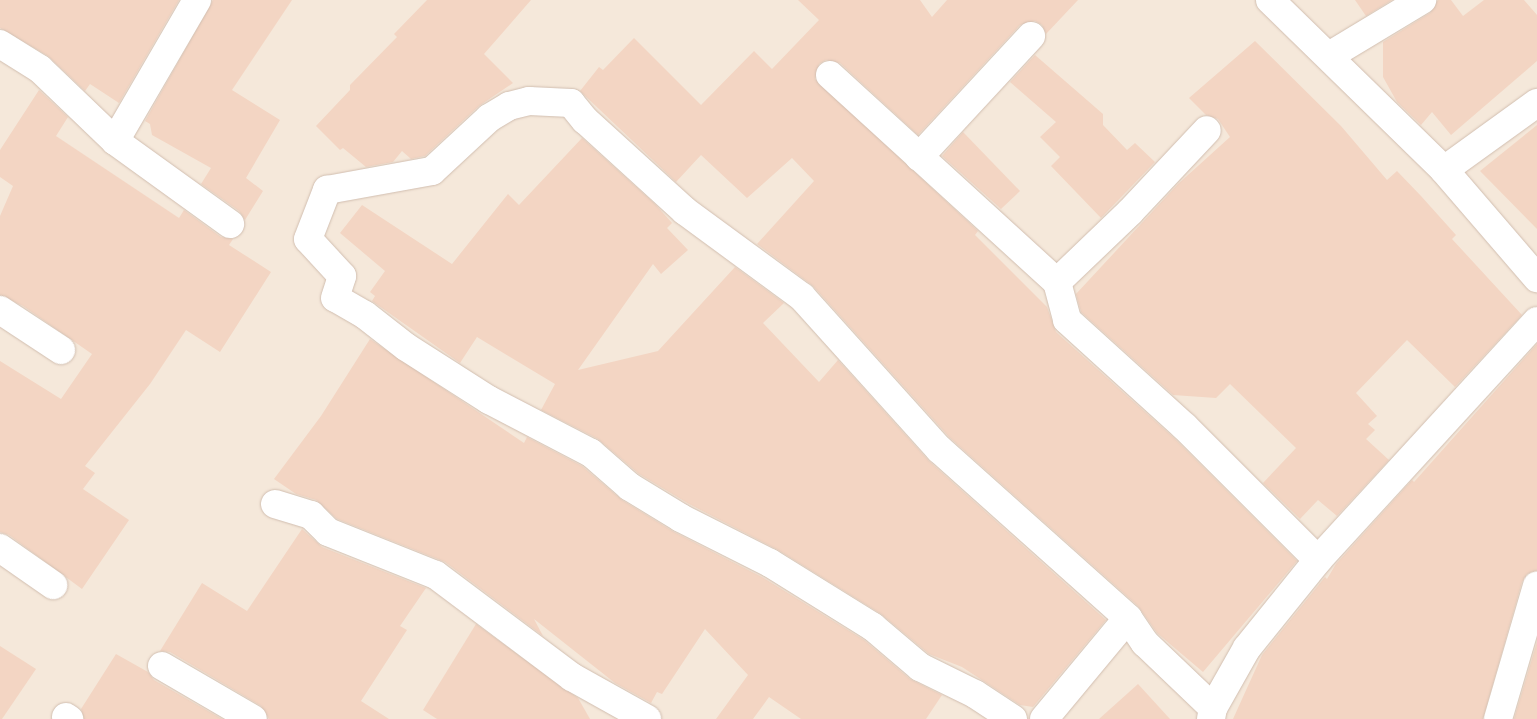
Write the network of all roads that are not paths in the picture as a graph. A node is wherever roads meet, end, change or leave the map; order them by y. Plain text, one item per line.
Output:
1 (197, 0) edge
2 (1270, 0) edge
3 (1422, 0) edge
4 (1031, 36) dead end
5 (0, 44) edge
6 (1330, 56) junction
7 (830, 75) dead end
8 (1537, 103) edge
9 (1207, 130) dead end
10 (115, 141) junction
11 (919, 157) junction
12 (1444, 170) junction
13 (230, 224) dead end
14 (1537, 278) edge
15 (1057, 282) junction
16 (0, 310) edge
17 (1537, 321) edge
18 (61, 350) dead end
19 (275, 504) dead end
20 (0, 548) edge
21 (1318, 560) junction
22 (53, 585) dead end
23 (1537, 586) edge
24 (1128, 618) junction
25 (162, 666) dead end
26 (1212, 714) edge
27 (253, 719) edge
28 (647, 719) edge
29 (1013, 719) edge
30 (1024, 719) edge
31 (1033, 719) edge
32 (1044, 719) edge
33 (1498, 719) edge

1 - 10 street
2 - 6 street
3 - 6 street
4 - 11 street
5 - 10 street
6 - 12 street
7 - 11 street
8 - 12 street
9 - 15 street
10 - 13 street
11 - 15 street
12 - 14 street
15 - 21 street
16 - 18 street
17 - 21 street
19 - 28 street
20 - 22 street
21 - 26 street
23 - 33 street
24 - 26 street
24 - 29 street
24 - 32 street
25 - 27 street
30 - 31 street

